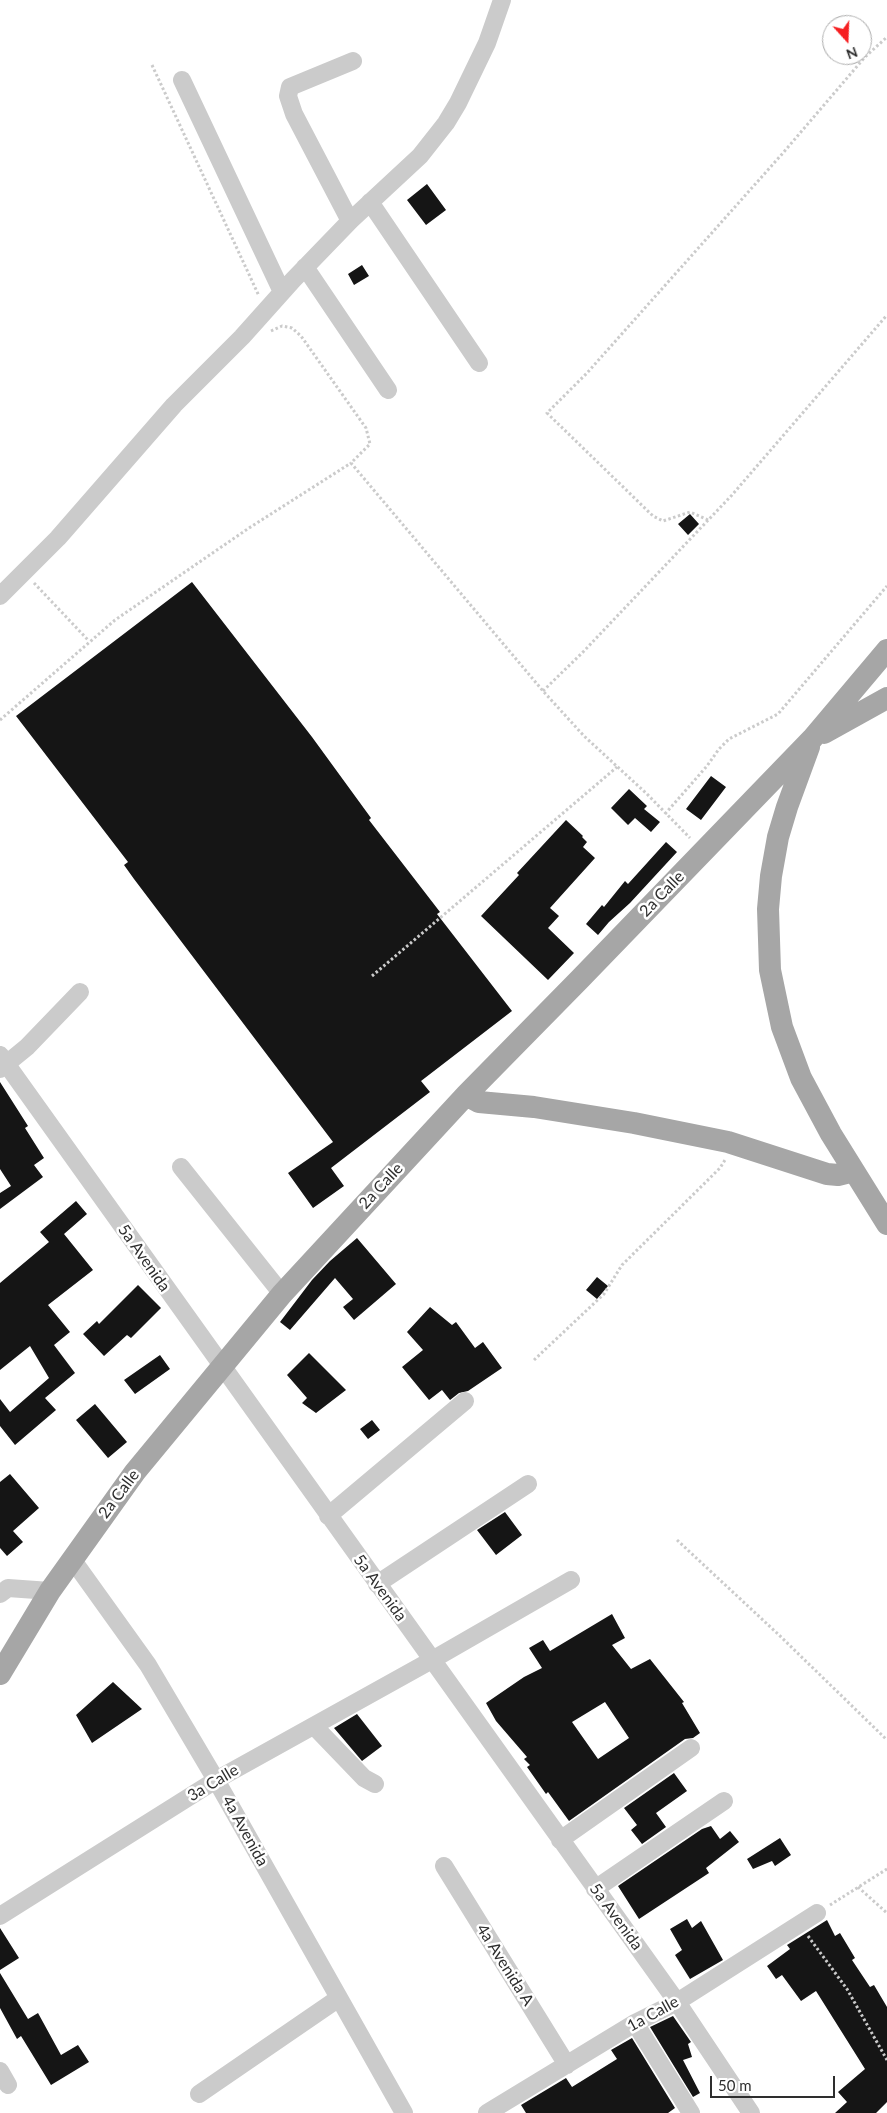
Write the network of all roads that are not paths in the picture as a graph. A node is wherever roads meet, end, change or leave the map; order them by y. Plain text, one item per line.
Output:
1 (502, 0) edge
2 (353, 61) dead end
3 (182, 80) dead end
4 (370, 202) junction
5 (350, 221) junction
6 (305, 267) junction
7 (282, 292) junction
8 (479, 363) dead end
9 (388, 390) dead end
10 (0, 596) edge
11 (887, 650) edge
12 (887, 698) edge
13 (812, 739) junction
14 (80, 992) dead end
15 (2, 1063) edge
16 (466, 1095) junction
17 (181, 1167) dead end
18 (852, 1168) junction
19 (887, 1224) edge
20 (282, 1294) junction
21 (222, 1367) junction
22 (464, 1401) dead end
23 (528, 1484) dead end
24 (328, 1516) junction
25 (72, 1559) junction
26 (571, 1580) dead end
27 (377, 1584) junction
28 (3, 1586) edge
29 (50, 1591) junction
30 (432, 1660) junction
31 (0, 1674) edge
32 (314, 1726) junction
33 (691, 1748) dead end
34 (216, 1780) junction
35 (375, 1784) dead end
36 (724, 1801) dead end
37 (560, 1840) junction
38 (444, 1866) dead end
39 (595, 1889) junction
40 (817, 1913) road end
41 (0, 1916) edge
42 (339, 1998) junction
43 (677, 2002) junction
44 (636, 2023) junction
45 (566, 2064) junction
46 (199, 2094) dead end
47 (404, 2113) edge
48 (487, 2113) edge
49 (691, 2113) edge
50 (751, 2113) edge

1 - 4 street
2 - 5 street
3 - 7 street
4 - 5 street
4 - 8 street
5 - 6 street
6 - 7 street
6 - 9 street
7 - 10 street
11 - 13 main road
12 - 13 main road
13 - 16 main road, 2a Calle
13 - 18 main road
14 - 15 street
15 - 21 street, 5a Avenida
16 - 18 main road
16 - 20 main road, 2a Calle
17 - 20 street
18 - 19 main road
20 - 21 main road, 2a Calle
21 - 24 street, 5a Avenida
21 - 25 main road, 2a Calle
22 - 24 street
23 - 27 street
24 - 27 street, 5a Avenida
25 - 29 main road, 2a Calle
25 - 34 street, 4a Avenida
26 - 30 street, 3a Calle
27 - 30 street, 5a Avenida
28 - 29 street
29 - 31 main road, 2a Calle
30 - 32 street, 3a Calle
30 - 37 street, 5a Avenida
32 - 34 street, 3a Calle
32 - 35 street
33 - 37 street
34 - 41 street, 3a Calle
34 - 42 street, 4a Avenida
36 - 39 street
37 - 39 street, 5a Avenida
38 - 45 street, 4a Avenida A
39 - 43 street, 5a Avenida
40 - 43 street, 1a Calle
42 - 46 street
42 - 47 street, 4a Avenida
43 - 44 street, 1a Calle
43 - 50 street, 5a Avenida
44 - 45 street, 1a Calle
44 - 49 street
45 - 48 street, 1a Calle

